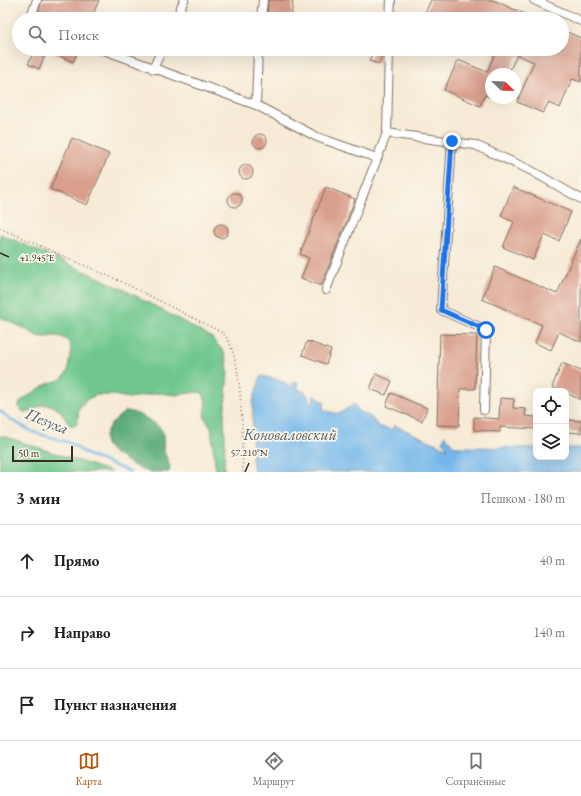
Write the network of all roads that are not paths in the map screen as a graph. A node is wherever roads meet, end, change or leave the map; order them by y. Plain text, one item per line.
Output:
1 (38, 0) edge
2 (184, 0) edge
3 (263, 0) edge
4 (391, 0) edge
5 (534, 0) edge
6 (33, 12) edge
7 (179, 12) edge
8 (262, 12) edge
9 (390, 12) edge
10 (561, 12) edge
11 (569, 16) edge
12 (581, 21) edge
13 (119, 56) edge
14 (159, 56) edge
15 (258, 56) edge
16 (389, 56) edge
17 (153, 69) junction
18 (256, 105) junction
19 (387, 133) junction
20 (452, 141) junction
21 (377, 158) junction
22 (581, 200) edge
23 (326, 290) dead end
24 (484, 410) dead end

1 - 6 lane
2 - 7 lane
3 - 8 lane
4 - 9 lane
5 - 10 lane
11 - 12 lane
13 - 17 lane
14 - 17 lane
15 - 18 lane
16 - 19 lane
17 - 18 lane
18 - 21 lane
19 - 20 lane
19 - 21 lane
20 - 22 lane
20 - 24 lane
21 - 23 lane

